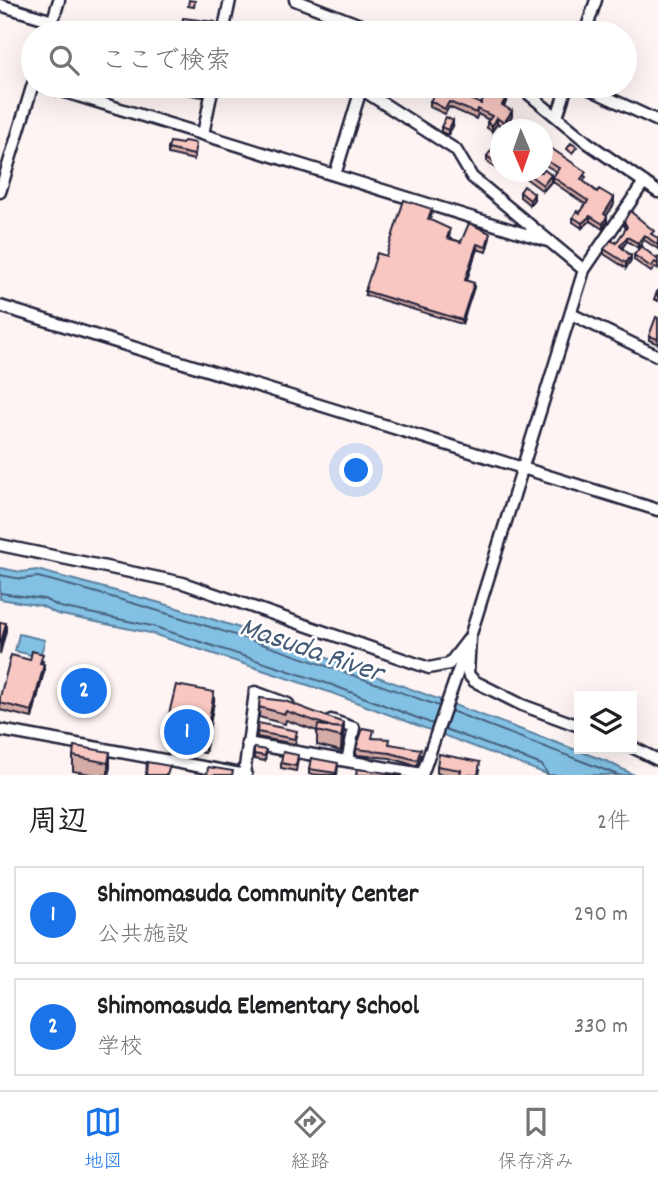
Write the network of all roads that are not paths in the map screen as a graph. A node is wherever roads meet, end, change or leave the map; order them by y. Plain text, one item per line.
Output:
1 (59, 0) edge
2 (230, 0) edge
3 (295, 0) edge
4 (596, 0) edge
5 (0, 5) edge
6 (52, 21) joint
7 (226, 21) edge
8 (350, 21) edge
9 (589, 21) edge
10 (29, 98) edge
11 (85, 98) edge
12 (210, 98) edge
13 (359, 98) edge
14 (378, 98) edge
15 (534, 98) edge
16 (564, 98) edge
17 (609, 98) edge
18 (557, 117) junction
19 (658, 121) edge
20 (203, 134) junction
21 (335, 175) junction
22 (644, 182) junction
23 (0, 192) edge
24 (658, 192) edge
25 (551, 242) junction
26 (584, 270) junction
27 (0, 306) edge
28 (571, 314) junction
29 (658, 356) edge
30 (523, 467) junction
31 (658, 510) edge
32 (0, 545) edge
33 (470, 637) junction
34 (305, 710) edge
35 (317, 715) edge
36 (574, 724) edge
37 (0, 730) edge
38 (247, 743) junction
39 (637, 750) edge
40 (658, 760) edge
41 (347, 761) junction
42 (244, 775) edge
43 (422, 775) edge

1 - 6 street
2 - 7 street
3 - 8 street
4 - 9 street
5 - 6 street
10 - 23 street
11 - 20 street
12 - 20 street
13 - 21 street
14 - 25 street
15 - 18 street
16 - 18 street
17 - 19 street
18 - 22 street
20 - 21 street
21 - 25 street
22 - 24 street
22 - 26 street
25 - 26 street
26 - 28 street
27 - 30 street
28 - 29 street
28 - 30 street
30 - 31 street
30 - 33 street
32 - 33 street
33 - 36 street
33 - 43 street
34 - 38 street
35 - 41 street
37 - 42 street
38 - 41 street
38 - 42 street
39 - 40 street
41 - 43 street

